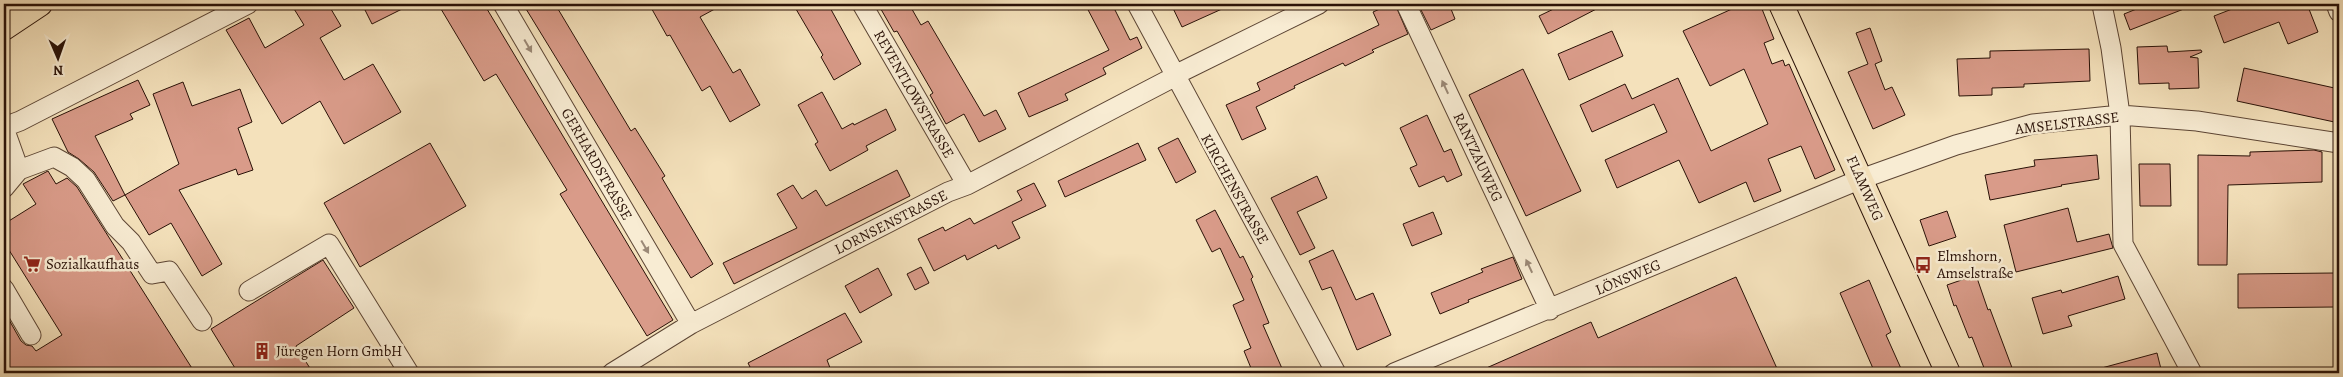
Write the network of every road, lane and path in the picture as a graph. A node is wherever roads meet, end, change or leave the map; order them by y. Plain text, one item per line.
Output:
1 (40, 4) edge
2 (248, 4) edge
3 (503, 4) edge
4 (862, 4) edge
5 (1137, 4) edge
6 (1319, 4) edge
7 (1406, 4) edge
8 (1781, 4) edge
9 (2336, 4) edge
10 (2102, 5) dead end
11 (2339, 12) edge
12 (4, 28) edge
13 (1179, 74) junction
14 (2120, 115) junction
15 (4, 128) edge
16 (2339, 143) edge
17 (19, 170) junction
18 (1861, 178) junction
19 (967, 185) junction
20 (4, 188) edge
21 (4, 289) edge
22 (249, 291) dead end
23 (1550, 310) junction
24 (202, 321) dead end
25 (691, 324) junction
26 (31, 335) dead end
27 (1434, 366) edge
28 (409, 373) edge
29 (612, 373) edge
30 (1336, 373) edge
31 (1394, 373) edge
32 (1948, 373) edge
33 (2192, 373) edge

1 - 12 main road
2 - 15 street
3 -> 25 street, GERHARDSTRASSE
4 - 19 street, REVENTLOWSTRASSE
5 - 13 street, KIRCHENSTRASSE
6 - 13 street, LORNSENSTRASSE
23 -> 7 street, RANTZAUWEG
8 - 18 main road, FLAMWEG
9 - 11 street
10 - 14 street
13 - 19 street, LORNSENSTRASSE
13 - 30 street, KIRCHENSTRASSE
14 - 16 street, AMSELSTRASSE
14 - 18 street, AMSELSTRASSE
14 - 33 street
15 - 17 street
17 - 20 street
17 - 24 street
18 - 23 street, LÖNSWEG
18 - 32 main road, FLAMWEG
19 - 25 street, LORNSENSTRASSE
21 - 26 street
22 - 28 street
23 - 27 street, LÖNSWEG
25 - 29 street, LORNSENSTRASSE
27 - 31 street, LÖNSWEG

